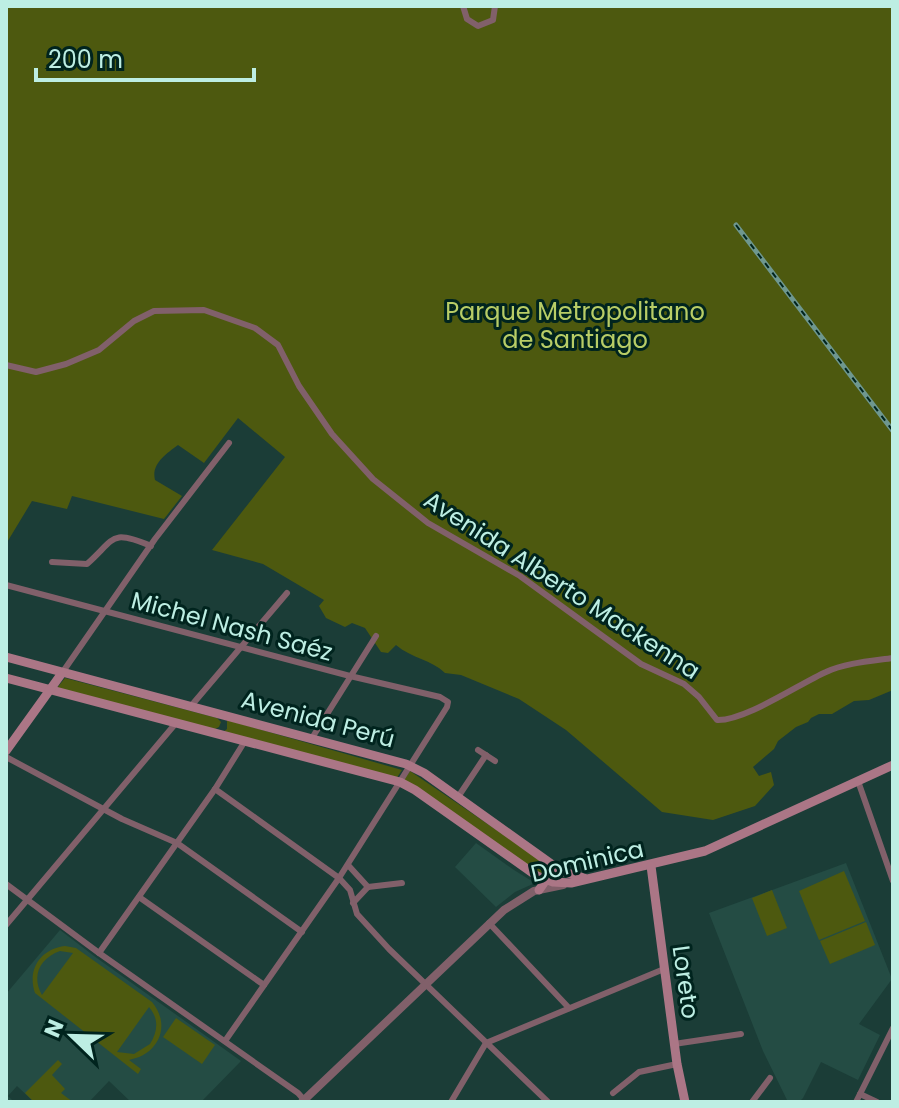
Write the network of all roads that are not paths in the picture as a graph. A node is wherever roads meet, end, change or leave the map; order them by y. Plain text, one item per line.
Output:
1 (463, 6) edge
2 (495, 6) edge
3 (6, 365) edge
4 (229, 443) dead end
5 (151, 546) junction
6 (52, 562) dead end
7 (6, 585) edge
8 (287, 593) dead end
9 (105, 612) junction
10 (376, 636) dead end
11 (241, 647) junction
12 (6, 657) edge
13 (893, 658) edge
14 (62, 673) junction
15 (350, 676) junction
16 (6, 678) edge
17 (50, 689) junction
18 (191, 706) junction
19 (221, 714) junction
20 (176, 723) junction
21 (216, 733) junction
22 (312, 738) junction
23 (245, 741) junction
24 (478, 750) dead end
25 (6, 751) edge
26 (486, 755) junction
27 (6, 757) edge
28 (495, 761) dead end
29 (893, 765) edge
30 (410, 766) junction
31 (893, 772) edge
32 (877, 773) junction
33 (858, 781) junction
34 (400, 782) junction
35 (215, 789) junction
36 (458, 797) junction
37 (103, 809) junction
38 (177, 843) junction
39 (543, 857) junction
40 (348, 865) junction
41 (651, 866) junction
42 (591, 877) junction
43 (339, 878) junction
44 (547, 880) junction
45 (893, 881) edge
46 (402, 883) dead end
47 (6, 884) edge
48 (567, 884) junction
49 (368, 887) junction
50 (539, 890) junction
51 (139, 897) junction
52 (27, 900) junction
53 (353, 903) junction
54 (489, 923) junction
55 (6, 925) edge
56 (302, 932) junction
57 (99, 953) junction
58 (664, 969) junction
59 (426, 984) junction
60 (264, 985) junction
61 (569, 1008) junction
62 (893, 1028) edge
63 (741, 1034) dead end
64 (225, 1041) junction
65 (486, 1043) junction
66 (674, 1044) junction
67 (677, 1064) junction
68 (770, 1078) dead end
69 (613, 1093) dead end
70 (860, 1094) junction
71 (304, 1101) edge
72 (451, 1102) edge
73 (548, 1102) edge
74 (685, 1102) edge
75 (752, 1102) edge
76 (856, 1102) edge
77 (877, 1102) edge

1 - 2 street
3 - 13 street, Avenida Alberto Mackenna
4 - 5 street
5 - 6 street
5 - 9 street
7 - 9 street, Michel Nash Saéz
8 - 11 street
9 - 11 street, Michel Nash Saéz
9 - 14 street
10 - 15 street
11 - 15 street, Michel Nash Saéz
11 - 18 street
12 - 14 main road, Avenida Perú
14 - 17 main road
14 - 18 main road, Avenida Perú
15 - 22 street
15 - 30 street, Michel Nash Saéz
16 - 17 main road, Avenida Perú
17 - 20 main road, Avenida Perú
17 - 25 main road
18 - 19 main road, Avenida Perú
19 - 21 main road
19 - 22 main road, Avenida Perú
20 - 21 main road, Avenida Perú
20 - 37 street
21 - 23 main road, Avenida Perú
22 - 30 main road, Avenida Perú
23 - 34 main road, Avenida Perú
23 - 35 street
24 - 26 street
26 - 28 street
26 - 36 street
27 - 37 street
29 - 32 main road, Dominica
30 - 34 street
30 - 36 main road, Avenida Perú
31 - 32 main road
32 - 33 main road, Dominica
33 - 41 main road, Dominica
33 - 45 street
34 - 40 street
34 - 44 main road, Avenida Perú
35 - 38 street
35 - 43 street
36 - 39 main road, Avenida Perú
37 - 38 street
37 - 52 street
38 - 51 street
38 - 56 street
39 - 42 main road, Avenida Perú
39 - 44 main road
40 - 43 street
40 - 49 street
41 - 42 main road, Dominica
41 - 58 main road, Loreto
42 - 48 main road, Dominica
43 - 53 street
43 - 56 street
44 - 48 main road, Avenida Perú
44 - 50 main road
46 - 49 street
47 - 52 street
48 - 50 street, Dominica
49 - 53 street
50 - 54 street, Dominica
51 - 57 street
51 - 60 street
52 - 55 street
52 - 57 street
53 - 59 street
54 - 59 street, Dominica
54 - 61 street
56 - 60 street
57 - 64 street
58 - 61 street
58 - 66 main road, Loreto
59 - 65 street
59 - 71 street, Dominica
60 - 64 street
61 - 65 street
62 - 70 street
63 - 66 street
64 - 71 street
65 - 72 street
65 - 73 street
66 - 67 main road, Loreto
67 - 69 street
67 - 74 main road, Loreto
68 - 75 street
70 - 76 street
70 - 77 street

